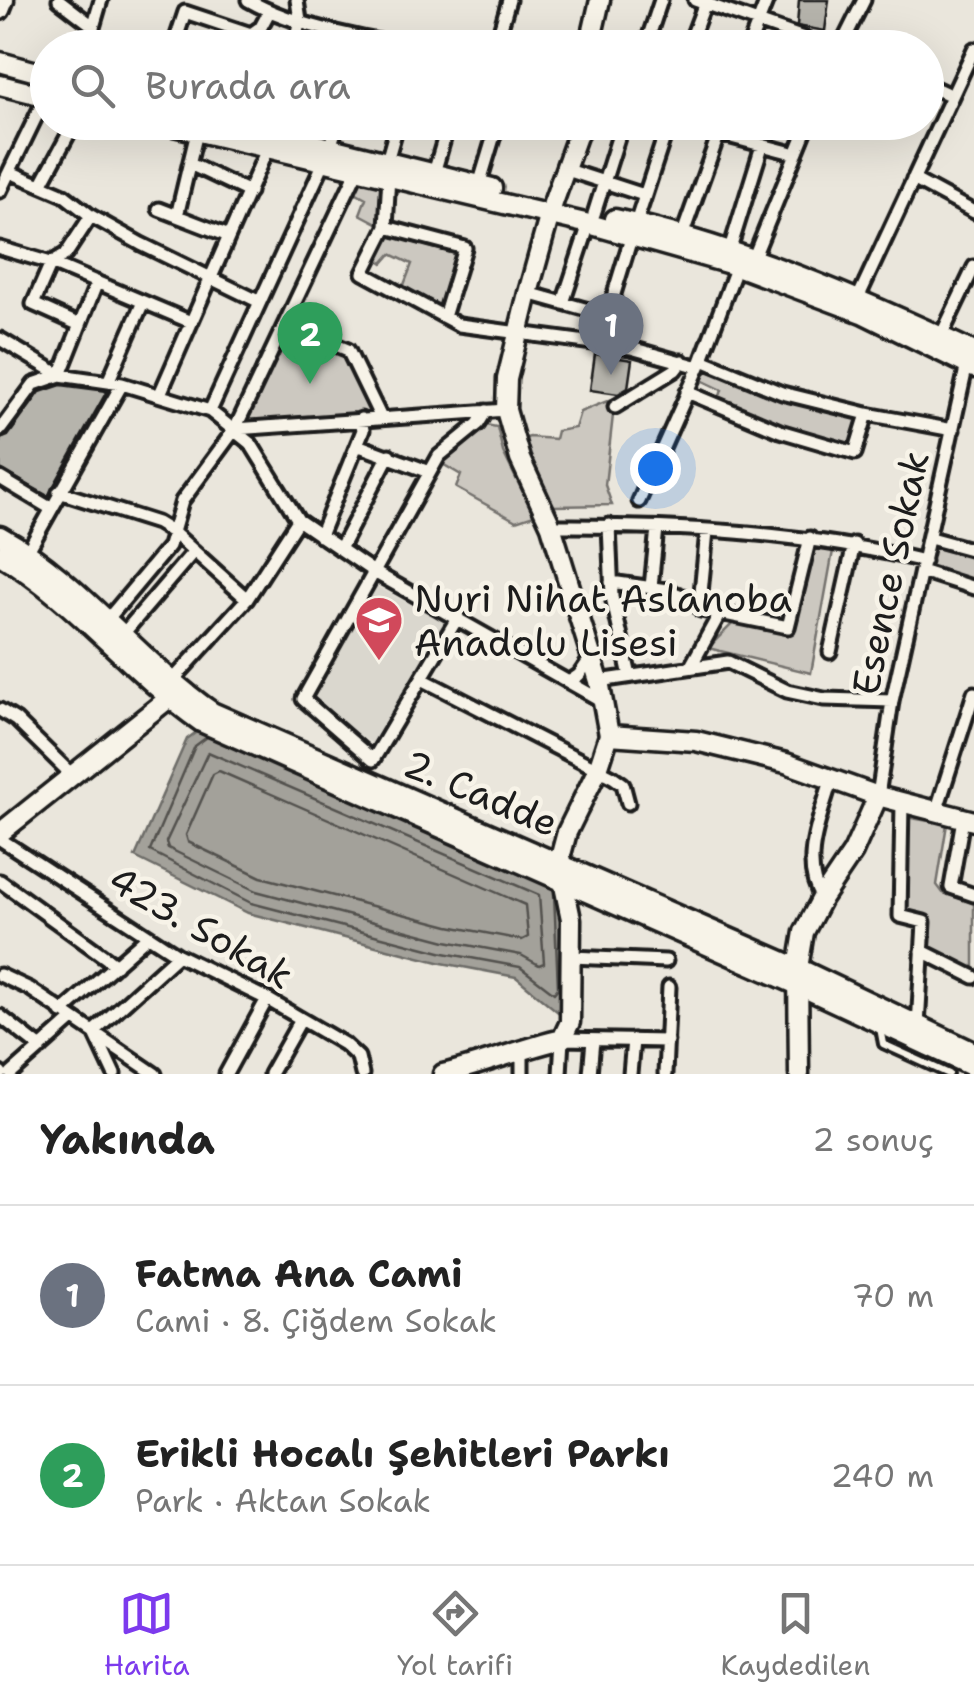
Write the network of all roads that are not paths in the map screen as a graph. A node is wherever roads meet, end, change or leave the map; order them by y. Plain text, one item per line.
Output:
1 (4, 0) edge
2 (59, 0) edge
3 (102, 0) edge
4 (248, 0) edge
5 (297, 0) edge
6 (510, 0) edge
7 (600, 0) edge
8 (661, 0) edge
9 (767, 0) edge
10 (864, 0) edge
11 (702, 1) edge
12 (0, 10) edge
13 (268, 12) junction
14 (300, 20) junction
15 (758, 21) junction
16 (93, 26) junction
17 (92, 30) edge
18 (179, 30) edge
19 (239, 30) edge
20 (256, 30) edge
21 (298, 30) edge
22 (328, 30) edge
23 (501, 30) edge
24 (593, 30) edge
25 (651, 30) edge
26 (693, 30) edge
27 (755, 30) edge
28 (788, 30) edge
29 (850, 30) edge
30 (974, 49) edge
31 (0, 62) edge
32 (30, 70) edge
33 (0, 85) edge
34 (30, 92) edge
35 (944, 92) edge
36 (952, 96) junction
37 (944, 113) edge
38 (30, 131) edge
39 (65, 140) edge
40 (196, 140) edge
41 (269, 140) edge
42 (288, 140) edge
43 (332, 140) edge
44 (394, 140) edge
45 (444, 140) edge
46 (492, 140) edge
47 (576, 140) edge
48 (617, 140) edge
49 (663, 140) edge
50 (718, 140) edge
51 (749, 140) edge
52 (802, 140) edge
53 (932, 140) edge
54 (762, 146) junction
55 (328, 154) junction
56 (796, 154) junction
57 (190, 164) junction
58 (388, 168) junction
59 (358, 169) junction
60 (566, 170) junction
61 (10, 172) junction
62 (434, 173) junction
63 (913, 180) junction
64 (602, 182) junction
65 (478, 184) junction
66 (40, 185) junction
67 (0, 191) edge
68 (248, 192) junction
69 (644, 195) junction
70 (159, 209) dead end
71 (552, 209) junction
72 (974, 212) edge
73 (91, 216) junction
74 (177, 216) junction
75 (591, 219) junction
76 (386, 226) junction
77 (634, 229) junction
78 (230, 236) junction
79 (682, 236) junction
80 (0, 248) edge
81 (740, 257) junction
82 (50, 263) junction
83 (974, 267) edge
84 (210, 278) junction
85 (97, 282) junction
86 (528, 293) junction
87 (858, 298) junction
88 (143, 302) junction
89 (260, 302) junction
90 (563, 303) junction
91 (606, 314) junction
92 (444, 317) junction
93 (191, 322) junction
94 (285, 324) junction
95 (80, 325) junction
96 (518, 332) junction
97 (941, 336) junction
98 (0, 339) edge
99 (599, 343) junction
100 (682, 361) junction
101 (972, 361) edge
102 (700, 364) junction
103 (60, 375) junction
104 (108, 382) junction
105 (122, 384) junction
106 (687, 392) junction
107 (160, 394) junction
108 (0, 398) edge
109 (15, 407) junction
110 (616, 407) dead end
111 (506, 410) junction
112 (210, 411) junction
113 (486, 411) junction
114 (867, 414) junction
115 (380, 418) junction
116 (361, 419) junction
117 (235, 429) junction
118 (0, 430) edge
119 (953, 430) junction
120 (357, 445) junction
121 (389, 456) junction
122 (430, 472) junction
123 (0, 478) edge
124 (59, 492) junction
125 (639, 501) dead end
126 (50, 508) junction
127 (298, 520) junction
128 (551, 526) junction
129 (609, 526) junction
130 (657, 528) junction
131 (707, 531) junction
132 (175, 534) junction
133 (0, 536) edge
134 (320, 536) junction
135 (810, 538) junction
136 (930, 538) junction
137 (854, 544) junction
138 (340, 549) junction
139 (974, 550) edge
140 (194, 551) junction
141 (28, 552) junction
142 (0, 556) edge
143 (923, 566) junction
144 (374, 572) junction
145 (611, 582) junction
146 (651, 586) junction
147 (974, 588) edge
148 (248, 598) junction
149 (700, 602) junction
150 (720, 613) junction
151 (458, 617) junction
152 (107, 620) junction
153 (123, 634) junction
154 (830, 652) dead end
155 (592, 656) junction
156 (691, 666) junction
157 (630, 676) junction
158 (422, 679) junction
159 (599, 681) junction
160 (569, 682) junction
161 (170, 690) junction
162 (974, 693) edge
163 (892, 701) junction
164 (604, 702) junction
165 (0, 710) edge
166 (609, 735) junction
167 (598, 770) junction
168 (72, 775) junction
169 (831, 780) junction
170 (878, 796) junction
171 (628, 803) dead end
172 (902, 803) junction
173 (936, 812) junction
174 (969, 820) edge
175 (0, 836) edge
176 (561, 871) junction
177 (0, 881) edge
178 (974, 895) edge
179 (822, 898) junction
180 (148, 936) junction
181 (922, 951) junction
182 (178, 955) junction
183 (571, 956) junction
184 (666, 961) dead end
185 (116, 965) junction
186 (0, 975) edge
187 (799, 977) junction
188 (974, 977) edge
189 (669, 987) dead end
190 (267, 1000) junction
191 (0, 1016) edge
192 (68, 1016) junction
193 (301, 1019) junction
194 (879, 1022) junction
195 (918, 1026) junction
196 (94, 1031) junction
197 (562, 1039) junction
198 (593, 1040) junction
199 (633, 1040) junction
200 (667, 1041) junction
201 (41, 1048) junction
202 (522, 1048) junction
203 (974, 1052) edge
204 (974, 1066) edge
205 (481, 1069) edge
206 (11, 1074) edge
207 (114, 1074) edge
208 (155, 1074) edge
209 (226, 1074) edge
210 (270, 1074) edge
211 (362, 1074) edge
212 (443, 1074) edge
213 (522, 1074) edge
214 (560, 1074) edge
215 (590, 1074) edge
216 (630, 1074) edge
217 (665, 1074) edge
218 (798, 1074) edge
219 (949, 1074) edge

1 - 12 main road
2 - 16 street
3 - 16 street
4 - 13 street
5 - 14 street
6 - 23 street
7 - 24 main road
8 - 25 street
9 - 15 street
10 - 29 street
11 - 15 street
11 - 26 street
13 - 14 street
13 - 20 street
14 - 21 street
14 - 22 street
15 - 27 street
15 - 28 street
16 - 17 street
18 - 19 street
30 - 36 street
31 - 32 main road
33 - 34 main road
35 - 36 street
36 - 37 street
38 - 61 street
39 - 66 street
40 - 57 street
41 - 68 street
42 - 55 main road
43 - 55 street
44 - 58 street
45 - 62 street
46 - 65 street
47 - 60 main road
48 - 64 street
49 - 69 street
50 - 79 street
51 - 54 street
52 - 56 street
53 - 63 street
54 - 56 street
54 - 81 street
55 - 58 main road
55 - 59 main road
55 - 89 street
56 - 81 street
57 - 68 street
57 - 74 street
58 - 59 main road
58 - 62 main road
58 - 71 main road
58 - 76 street
59 - 94 street
60 - 64 street
60 - 71 main road
61 - 66 street
61 - 67 street
62 - 65 main road
63 - 72 street
63 - 87 street
64 - 69 street
64 - 75 street
65 - 71 main road
66 - 73 street
68 - 78 street
69 - 77 street
70 - 74 street
71 - 75 main road
71 - 86 main road
73 - 82 street
73 - 84 street
74 - 78 street
75 - 77 main road
75 - 90 street
76 - 92 street
76 - 92 street
77 - 79 main road
77 - 81 main road
77 - 91 street
78 - 84 street
79 - 81 main road
80 - 82 street
81 - 87 main road
81 - 101 main road
81 - 102 street
82 - 85 street
82 - 95 street
83 - 97 street
84 - 89 street
84 - 93 street
85 - 88 street
85 - 95 street
86 - 90 street
86 - 96 main road
87 - 97 main road
88 - 93 street
88 - 104 street
89 - 112 street
90 - 91 street
91 - 99 street
92 - 96 street
93 - 107 street
94 - 115 street
94 - 117 street
95 - 103 street
96 - 99 street
96 - 111 main road
97 - 101 main road
98 - 103 street
99 - 100 street
100 - 102 street
100 - 110 street
101 - 119 street, Esence Sokak
102 - 106 street
102 - 114 street
103 - 104 street
103 - 109 street
104 - 105 street
105 - 107 street
105 - 124 street
106 - 114 street
106 - 125 street
107 - 112 street
108 - 109 street
109 - 118 street
111 - 113 street
111 - 128 main road
112 - 117 street
113 - 115 street
113 - 122 street
114 - 119 street
115 - 116 street
116 - 117 street
116 - 120 street
117 - 127 street
117 - 132 street
119 - 136 street, Esence Sokak
120 - 121 street
120 - 134 street
121 - 122 street
121 - 138 street
122 - 144 street
123 - 126 street
124 - 126 street
124 - 132 street
126 - 141 street
127 - 134 street
127 - 148 street
128 - 129 street
128 - 155 main road
129 - 130 street
129 - 145 street
130 - 131 street
130 - 146 street
131 - 135 street
131 - 149 street
132 - 140 street
132 - 152 street
133 - 141 main road, 2. Cadde
134 - 138 street
135 - 137 street
135 - 150 street
136 - 139 street
136 - 143 street, Esence Sokak
137 - 143 street
137 - 154 street
138 - 144 street
140 - 148 street
140 - 153 street
141 - 152 main road, 2. Cadde
142 - 161 main road, 2. Cadde
143 - 147 street
143 - 163 street, Esence Sokak
144 - 151 street
144 - 158 street
145 - 146 street
145 - 157 street
146 - 149 street
148 - 161 street
149 - 150 street
150 - 156 street
151 - 158 street
151 - 160 street
152 - 153 main road, 2. Cadde
153 - 161 main road, 2. Cadde
155 - 159 main road
155 - 160 street
156 - 157 street
156 - 163 street
157 - 159 street
158 - 167 street
159 - 164 main road
160 - 164 street
161 - 168 main road
161 - 176 main road, 2. Cadde
162 - 173 street
163 - 170 street, Esence Sokak
164 - 166 main road
165 - 168 street
166 - 167 main road
166 - 169 main road
167 - 171 street
167 - 176 main road
168 - 175 main road
169 - 170 main road
169 - 179 street
170 - 172 main road
170 - 179 main road
172 - 173 main road
172 - 181 street
173 - 174 main road
174 - 178 street
175 - 180 street, 423. Sokak
176 - 183 main road
176 - 187 main road, 2. Cadde
177 - 185 street
179 - 187 main road
180 - 182 street, 423. Sokak
180 - 185 street
181 - 188 street
181 - 195 street
182 - 190 street, 423. Sokak
182 - 196 street
183 - 184 street
183 - 197 main road
185 - 192 street
186 - 192 street
187 - 194 main road, 2. Cadde
187 - 195 main road, 2. Cadde
187 - 218 main road
189 - 200 street
190 - 193 street, 423. Sokak
190 - 209 street
191 - 201 street
192 - 196 street
192 - 201 street
193 - 210 street
193 - 211 street, 423. Sokak
194 - 204 main road, 2. Cadde
194 - 219 lane
195 - 203 main road, 2. Cadde
196 - 207 street
196 - 208 street
197 - 198 street
197 - 202 main road
197 - 214 street
198 - 199 street
198 - 215 street
199 - 200 street
199 - 216 street
200 - 217 street
201 - 206 street
202 - 205 main road
202 - 213 street
205 - 212 main road

